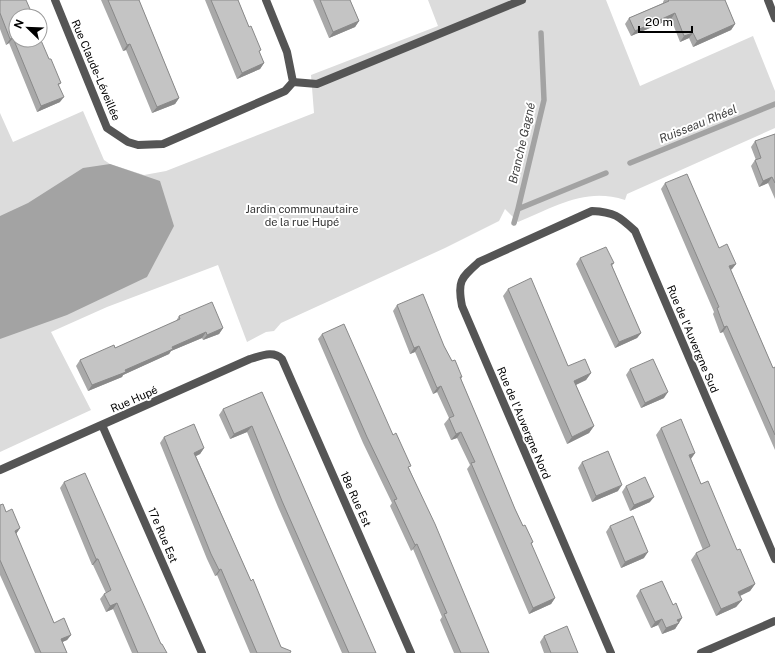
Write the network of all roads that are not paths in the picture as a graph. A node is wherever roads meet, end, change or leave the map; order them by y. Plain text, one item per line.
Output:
1 (55, 0) edge
2 (266, 0) edge
3 (522, 0) edge
4 (768, 0) edge
5 (775, 18) edge
6 (293, 82) junction
7 (535, 236) joint
8 (279, 356) joint
9 (102, 425) junction
10 (0, 470) edge
11 (775, 559) edge
12 (775, 621) edge
13 (202, 653) edge
14 (411, 653) edge
15 (611, 653) edge
16 (701, 653) edge

1 - 6 street, Rue Claude-Léveillée
2 - 6 street
3 - 6 street
4 - 5 street
7 - 11 street, Rue de l'Auvergne Sud
7 - 15 street, Rue de l'Auvergne Nord
8 - 9 street, Rue Hupé
8 - 14 street, 18e Rue Est
9 - 10 street, Rue Hupé
9 - 13 street, 17e Rue Est
12 - 16 street

